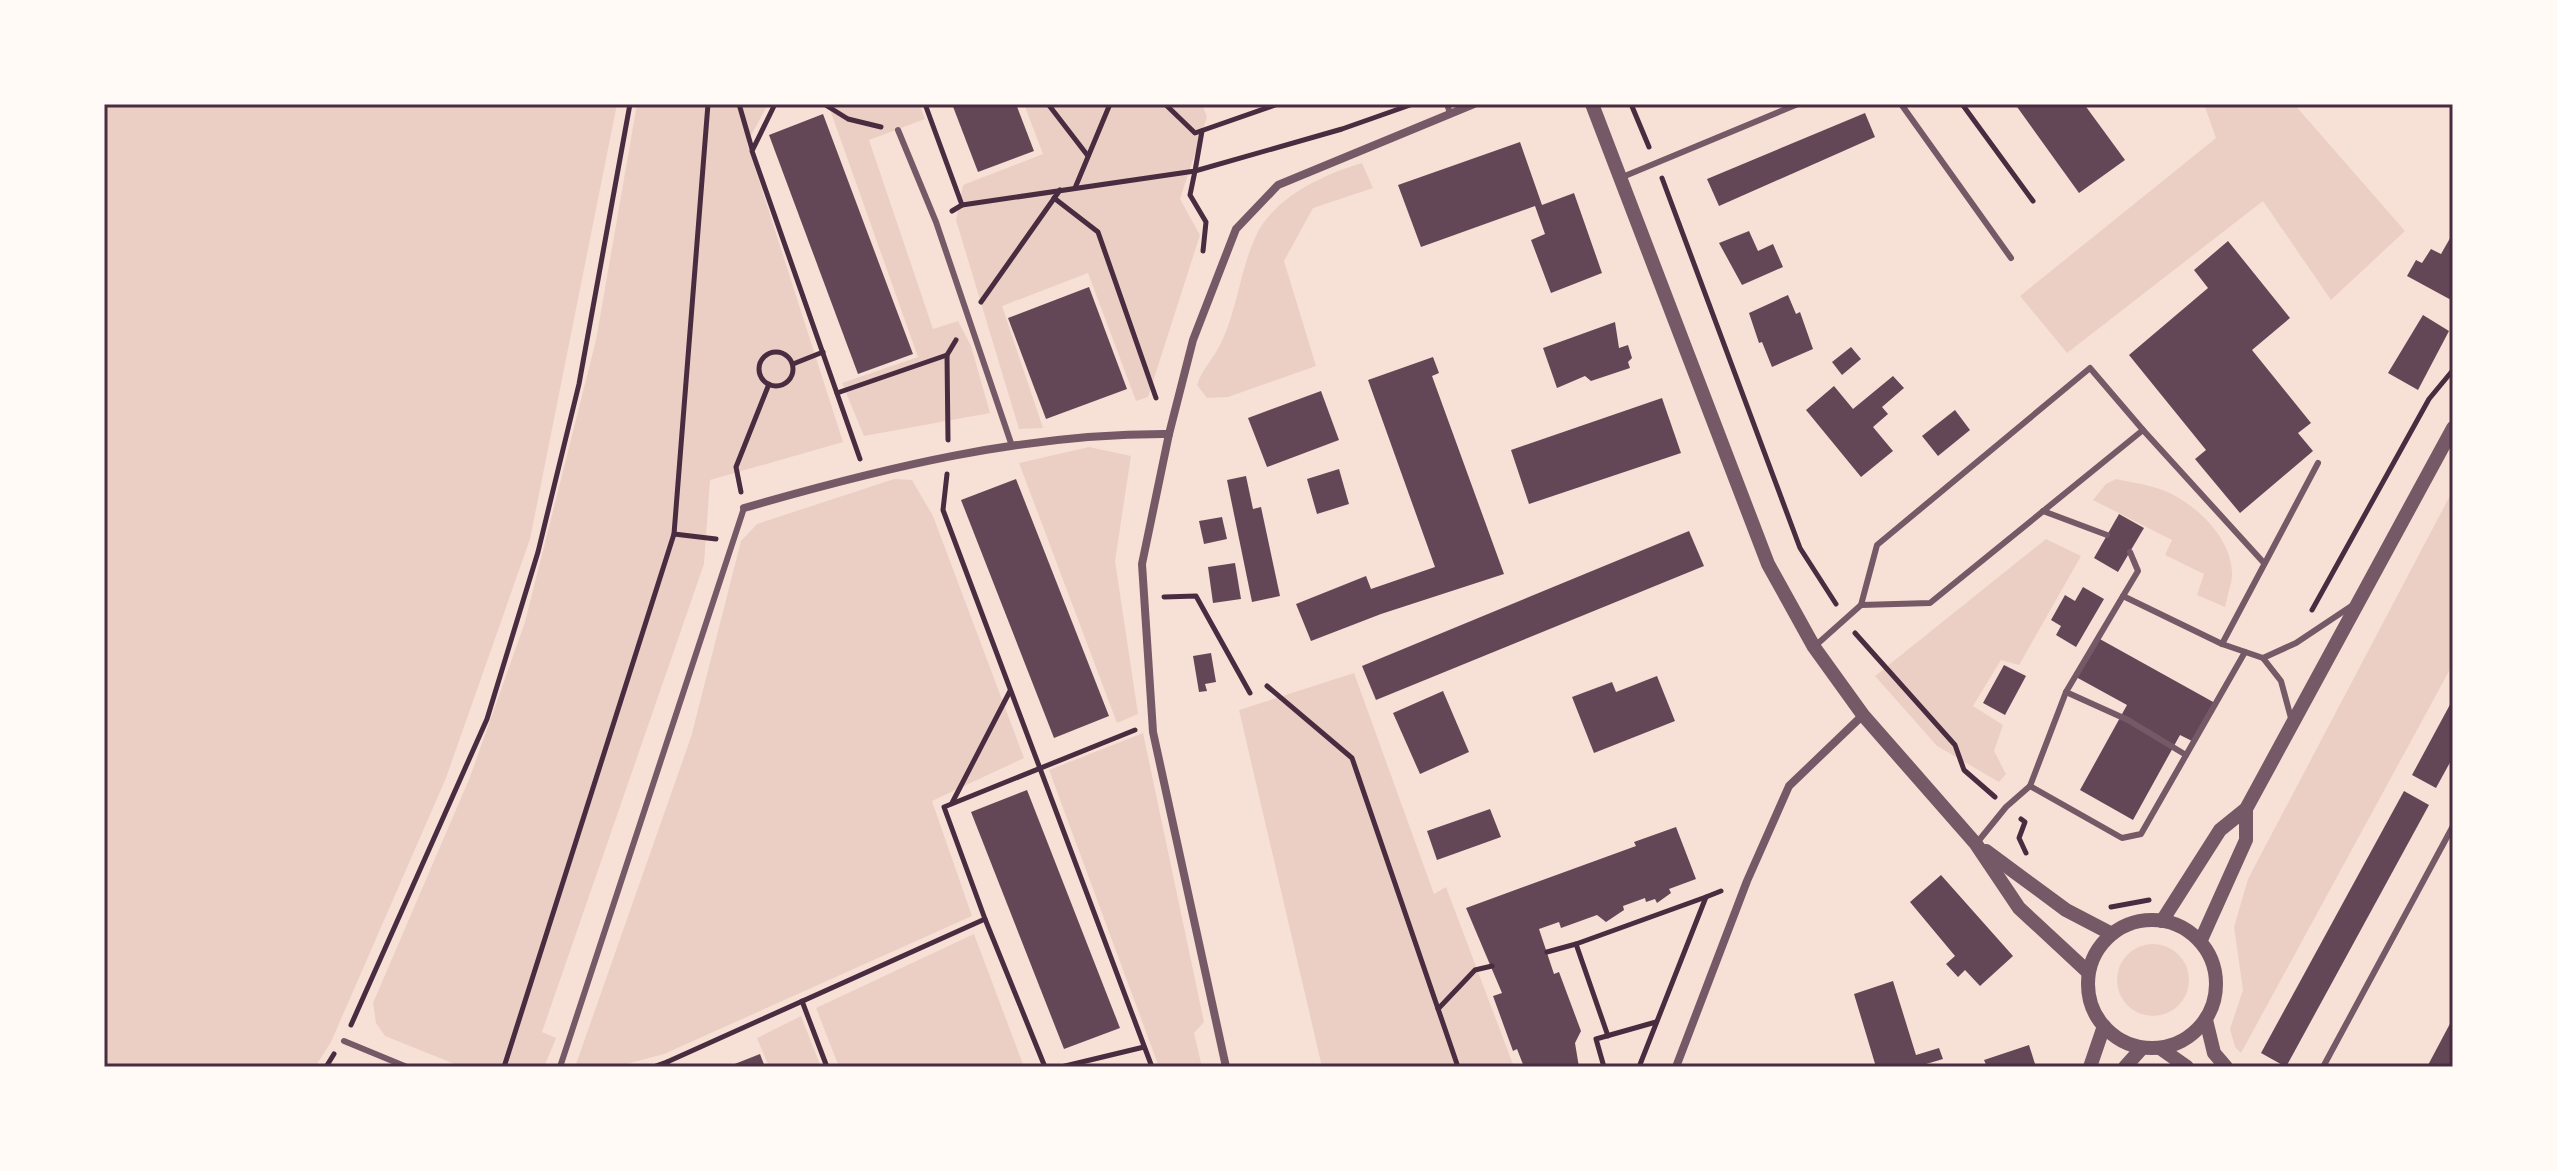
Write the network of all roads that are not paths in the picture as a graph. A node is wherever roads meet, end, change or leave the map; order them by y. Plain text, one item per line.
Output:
1 (1474, 104) edge
2 (1592, 104) edge
3 (1798, 104) edge
4 (1901, 104) edge
5 (1449, 108) edge
6 (898, 130) road end
7 (1620, 178) junction
8 (2011, 258) dead end
9 (2453, 428) edge
10 (2143, 430) junction
11 (1169, 434) junction
12 (1012, 446) junction
13 (2318, 463) dead end
14 (744, 508) joint
15 (2043, 511) junction
16 (2107, 535) dead end
17 (2130, 552) dead end
18 (2264, 563) junction
19 (2123, 596) junction
20 (2360, 601) junction
21 (1861, 605) junction
22 (2222, 644) junction
23 (1814, 647) junction
24 (2245, 652) junction
25 (2263, 658) junction
26 (2066, 692) junction
27 (1863, 715) junction
28 (2291, 728) junction
29 (2186, 755) junction
30 (2030, 786) junction
31 (2246, 809) junction
32 (2453, 826) edge
33 (1976, 844) junction
34 (2162, 921) junction
35 (2112, 934) junction
36 (2201, 940) junction
37 (2088, 972) junction
38 (2206, 1020) junction
39 (2104, 1026) junction
40 (344, 1041) road end
41 (2142, 1048) junction
42 (2160, 1048) junction
43 (407, 1067) edge
44 (560, 1067) edge
45 (1226, 1067) edge
46 (1676, 1067) edge
47 (2090, 1067) edge
48 (2125, 1067) edge
49 (2187, 1067) edge
50 (2226, 1067) edge
51 (2323, 1067) edge

1 - 5 street
2 - 7 street
3 - 7 lane
4 - 8 lane
5 - 11 street
6 - 12 lane
7 - 23 street
9 - 20 street
10 - 15 lane
10 - 18 lane
10 - 21 lane
11 - 12 street
11 - 45 street
12 - 14 street
13 - 18 lane
14 - 44 lane
15 - 16 lane
15 - 21 lane
17 - 19 lane
18 - 22 lane
19 - 22 lane
19 - 26 lane
20 - 25 lane
20 - 28 street
21 - 23 lane
22 - 24 lane
23 - 27 street
24 - 25 lane
24 - 29 lane
25 - 28 lane
26 - 29 lane
26 - 30 lane
27 - 33 street
27 - 46 street
28 - 31 street
29 - 30 lane
30 - 33 lane
31 - 34 street
31 - 36 street
32 - 51 lane
33 - 35 street
33 - 37 street
34 - 35 street
34 - 36 street
35 - 37 street
36 - 38 street
37 - 39 street
38 - 42 street
38 - 50 street
39 - 41 street
39 - 47 street
40 - 43 lane
41 - 42 street
41 - 48 street
42 - 49 street

